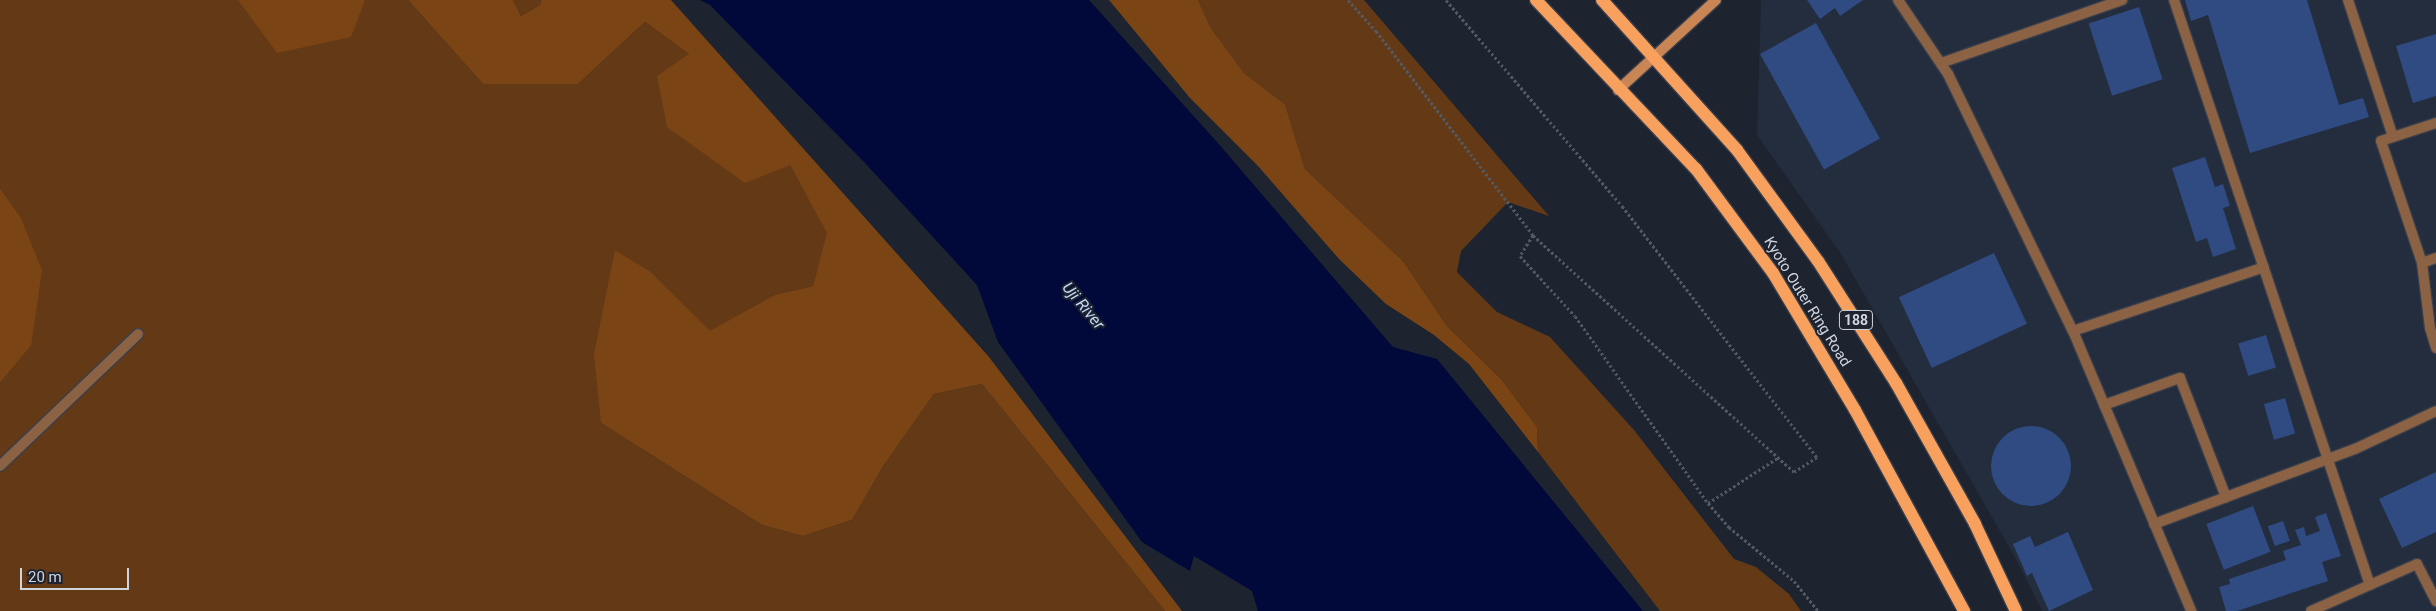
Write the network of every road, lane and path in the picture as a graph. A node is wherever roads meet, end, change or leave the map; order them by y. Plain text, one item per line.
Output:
1 (1348, 0) edge
2 (1446, 0) edge
3 (1536, 0) edge
4 (1602, 0) edge
5 (1716, 0) edge
6 (1898, 0) edge
7 (2122, 0) edge
8 (2174, 0) edge
9 (2348, 0) edge
10 (1653, 56) junction
11 (1941, 63) junction
12 (1618, 90) junction
13 (2436, 123) edge
14 (2393, 138) junction
15 (1533, 235) junction
16 (2436, 258) edge
17 (2422, 263) junction
18 (2264, 267) junction
19 (2073, 331) junction
20 (138, 334) dead end
21 (2436, 348) edge
22 (2104, 405) junction
23 (2436, 411) edge
24 (1780, 458) junction
25 (2328, 458) junction
26 (0, 466) edge
27 (2226, 497) junction
28 (1708, 503) junction
29 (2154, 524) junction
30 (2370, 585) junction
31 (2436, 601) edge
32 (1818, 611) edge
33 (1964, 611) edge
34 (2016, 611) edge
35 (2191, 611) edge
36 (2311, 611) edge

1 - 15 path
2 - 24 path
3 - 12 main road, Kyoto Outer Ring Road
4 - 10 main road, Kyoto Outer Ring Road / 188
5 - 10 main road
6 - 11 lane
7 - 11 lane
8 - 18 lane
9 - 14 lane
10 - 12 main road
10 - 34 main road, Kyoto Outer Ring Road / 188
11 - 19 lane
12 - 33 main road, Kyoto Outer Ring Road
13 - 14 lane
14 - 17 lane
15 - 24 path
15 - 28 path
16 - 17 lane
17 - 21 lane
18 - 19 lane
18 - 25 lane
19 - 22 lane
20 - 26 lane
22 - 27 lane
22 - 29 lane
23 - 25 lane
24 - 28 path
25 - 27 lane
25 - 30 lane
27 - 29 lane
28 - 32 path
29 - 35 lane
30 - 31 lane
30 - 36 lane

